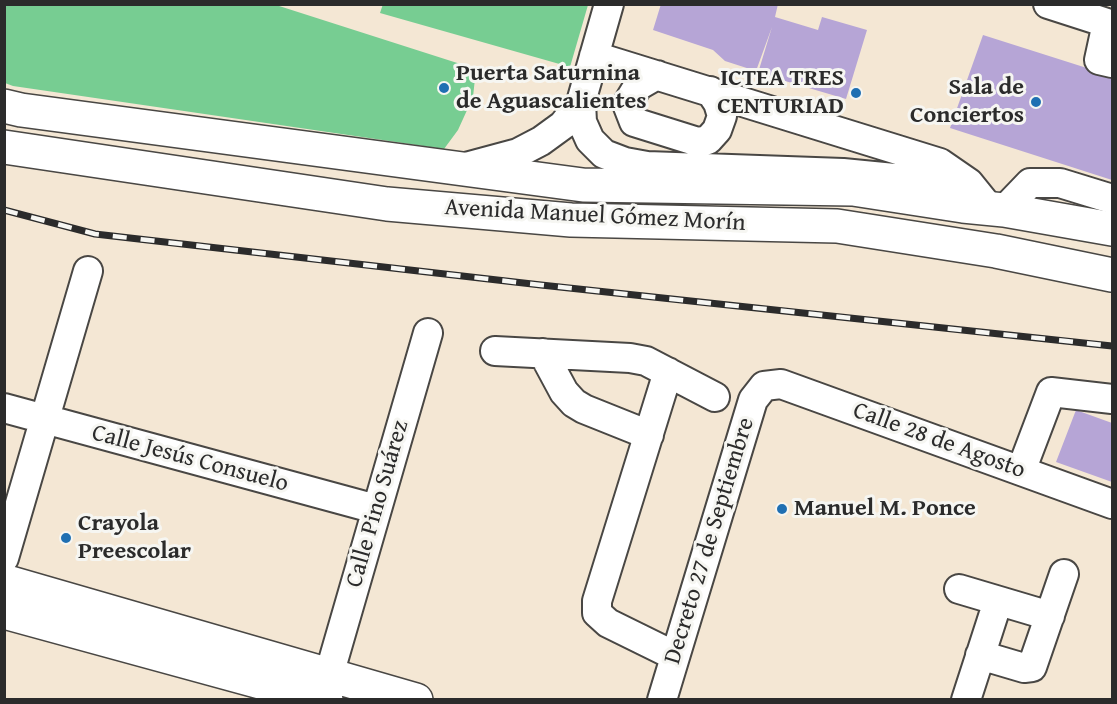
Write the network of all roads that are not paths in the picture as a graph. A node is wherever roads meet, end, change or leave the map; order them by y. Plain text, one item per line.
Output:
1 (609, 4) edge
2 (1048, 4) edge
3 (594, 56) junction
4 (1113, 63) edge
5 (657, 75) junction
6 (710, 91) junction
7 (581, 102) junction
8 (4, 106) edge
9 (4, 147) edge
10 (457, 170) junction
11 (1113, 199) edge
12 (986, 208) junction
13 (1113, 229) edge
14 (88, 271) dead end
15 (1113, 275) edge
16 (428, 333) dead end
17 (495, 351) dead end
18 (543, 353) junction
19 (668, 372) junction
20 (764, 386) joint
21 (715, 397) dead end
22 (1113, 399) edge
23 (4, 408) edge
24 (45, 419) junction
25 (649, 435) junction
26 (1021, 471) junction
27 (1113, 504) edge
28 (376, 509) junction
29 (4, 558) edge
30 (1065, 574) dead end
31 (4, 581) edge
32 (959, 589) dead end
33 (998, 601) junction
34 (4, 612) edge
35 (1050, 616) junction
36 (980, 655) junction
37 (675, 656) junction
38 (325, 693) edge
39 (416, 699) edge
40 (662, 699) edge
41 (966, 699) edge

1 - 3 street
2 - 4 street
3 - 5 street
3 - 7 street
5 - 6 street
5 - 6 street
6 - 12 street
7 - 10 street
7 - 12 street
8 - 10 main road, Avenida Manuel Gómez Morín
9 - 15 main road, Avenida Manuel Gómez Morín
10 - 12 main road, Avenida Manuel Gómez Morín
11 - 12 street
12 - 13 main road, Avenida Manuel Gómez Morín
14 - 24 street
16 - 28 street, Calle Pino Suárez
17 - 18 street
18 - 19 street
18 - 25 street
19 - 21 street
19 - 25 street
20 - 26 street, Calle 28 de Agosto
20 - 37 street, Decreto 27 de Septiembre
22 - 26 street
23 - 24 street, Calle Jesús Consuelo
24 - 28 street, Calle Jesús Consuelo
24 - 29 street
25 - 37 street
26 - 27 street, Calle 28 de Agosto
28 - 38 street, Calle Pino Suárez
30 - 35 street
31 - 38 main road
32 - 33 street
33 - 35 street
33 - 36 street
34 - 38 main road
35 - 36 street
36 - 41 street
37 - 40 street, Decreto 27 de Septiembre
38 - 39 main road

